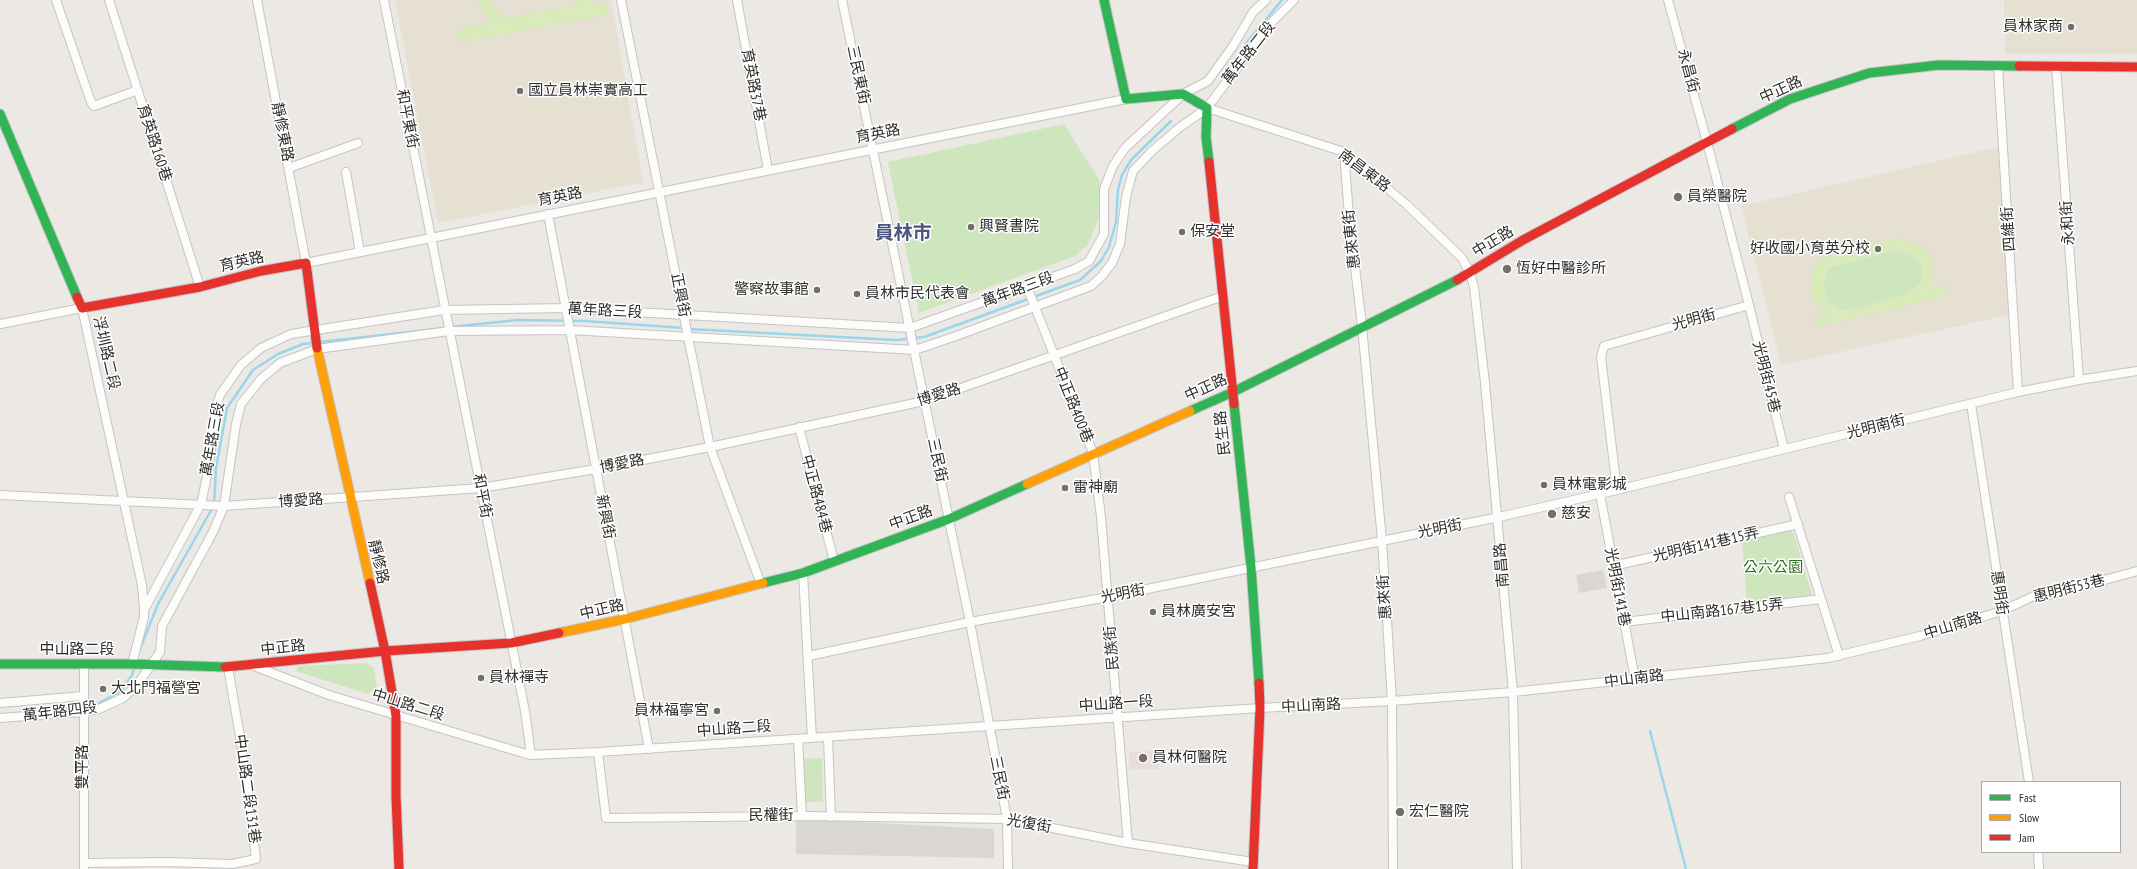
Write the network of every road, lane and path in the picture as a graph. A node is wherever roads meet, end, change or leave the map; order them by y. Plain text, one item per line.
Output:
1 (56, 0) edge
2 (109, 0) edge
3 (256, 0) edge
4 (384, 0) edge
5 (621, 0) edge
6 (737, 0) edge
7 (842, 0) edge
8 (1104, 0) edge
9 (1257, 0) edge
10 (1266, 0) edge
11 (1294, 0) edge
12 (1668, 0) edge
13 (1253, 12) junction
14 (1998, 66) junction
15 (2056, 66) junction
16 (2137, 67) edge
17 (138, 90) junction
18 (1183, 94) junction
19 (1126, 99) junction
20 (1207, 108) junction
21 (0, 114) edge
22 (358, 142) dead end
23 (1707, 142) junction
24 (873, 150) junction
25 (1344, 152) junction
26 (289, 168) junction
27 (768, 170) junction
28 (346, 172) dead end
29 (660, 192) junction
30 (548, 214) junction
31 (430, 237) junction
32 (360, 252) junction
33 (306, 263) junction
34 (1470, 272) junction
35 (200, 287) junction
36 (1027, 287) junction
37 (1223, 296) junction
38 (1749, 305) junction
39 (1035, 307) junction
40 (82, 308) junction
41 (566, 308) junction
42 (444, 310) junction
43 (684, 316) junction
44 (0, 324) edge
45 (1362, 326) junction
46 (910, 328) junction
47 (570, 330) junction
48 (315, 331) junction
49 (449, 331) junction
50 (687, 337) junction
51 (317, 349) junction
52 (915, 350) junction
53 (1054, 356) junction
54 (2137, 371) edge
55 (2080, 380) junction
56 (1233, 392) junction
57 (2018, 392) junction
58 (924, 401) junction
59 (1971, 404) junction
60 (798, 427) junction
61 (710, 446) junction
62 (1784, 449) junction
63 (1093, 453) junction
64 (596, 469) junction
65 (481, 488) junction
66 (1617, 490) junction
67 (1600, 494) junction
68 (0, 495) edge
69 (1789, 497) dead end
70 (349, 498) junction
71 (125, 501) junction
72 (201, 504) junction
73 (224, 506) junction
74 (1498, 517) junction
75 (949, 519) junction
76 (1798, 524) junction
77 (1382, 540) junction
78 (834, 562) junction
79 (1613, 566) junction
80 (1251, 567) junction
81 (2137, 571) edge
82 (802, 573) junction
83 (761, 584) junction
84 (1108, 597) junction
85 (1821, 599) junction
86 (144, 610) junction
87 (2002, 611) junction
88 (625, 619) junction
89 (970, 622) junction
90 (1624, 622) junction
91 (511, 643) junction
92 (385, 651) junction
93 (808, 656) junction
94 (1839, 656) junction
95 (0, 664) edge
96 (132, 664) junction
97 (84, 665) junction
98 (151, 665) junction
99 (252, 665) junction
100 (228, 667) junction
101 (1635, 679) junction
102 (1513, 692) junction
103 (83, 696) junction
104 (1392, 702) junction
105 (0, 703) edge
106 (1260, 708) junction
107 (83, 712) junction
108 (396, 716) junction
109 (0, 718) edge
110 (1118, 718) junction
111 (988, 726) junction
112 (828, 737) junction
113 (812, 738) junction
114 (798, 739) junction
115 (649, 749) junction
116 (598, 752) junction
117 (531, 755) junction
118 (2029, 781) edge
119 (802, 816) junction
120 (831, 816) junction
121 (1007, 819) junction
122 (1128, 843) junction
123 (2038, 853) edge
124 (84, 866) edge
125 (1253, 866) edge
126 (399, 869) edge
127 (1008, 869) edge
128 (1393, 869) edge
129 (1517, 869) edge
130 (2039, 869) edge

1 - 17 street
2 - 17 street, 育英路160巷
3 - 26 street, 靜修東路
4 - 31 street, 和平東街
5 - 29 street, 正興街
6 - 27 street, 育英路37巷
7 - 24 street, 三民東街
8 - 19 street
9 - 13 street
10 - 13 street, 萬年路二段
11 - 20 street, 萬年路二段
12 - 23 street, 永昌街
13 - 18 street, 萬年路二段
14 - 15 street, 中正路
14 - 23 street, 中正路
14 - 57 street, 四維街
15 - 16 street, 中正路
15 - 55 street, 永和街
17 - 35 street, 育英路160巷
18 - 19 street
18 - 20 street
18 - 36 street, 萬年路三段
19 - 24 street, 育英路
20 - 25 street, 南昌東路
20 - 37 street, 民生路
20 - 39 street, 萬年路三段
21 - 40 street, 浮圳路二段
22 - 26 street
23 - 34 street, 中正路
23 - 38 street
24 - 27 street, 育英路
24 - 46 street, 三民街
25 - 34 street, 南昌東路
25 - 45 street, 惠來東街
26 - 33 street, 靜修東路
27 - 29 street, 育英路
28 - 32 street
29 - 30 street, 育英路
29 - 43 street, 正興街
30 - 31 street, 育英路
30 - 41 street, 新興街
31 - 32 street, 育英路
31 - 42 street, 和平街
32 - 33 street, 育英路
33 - 35 street, 育英路
33 - 48 street, 靜修路
34 - 45 street, 中正路
34 - 74 street, 南昌路
35 - 40 street, 育英路
36 - 39 street, 中正路400巷
36 - 46 street, 萬年路三段
37 - 53 street, 博愛路
37 - 56 street, 民生路
38 - 62 street, 光明街45巷
38 - 66 street, 光明街
39 - 52 street, 萬年路三段
39 - 53 street, 中正路400巷
40 - 44 street, 育英路
40 - 71 street, 浮圳路二段
41 - 42 street, 萬年路三段
41 - 43 street, 萬年路三段
41 - 47 street, 新興街
42 - 48 street, 萬年路三段
42 - 49 street, 和平街
43 - 46 street, 萬年路三段
43 - 50 street, 正興街
45 - 56 street, 中正路
45 - 77 street, 惠來街
46 - 52 street, 三民街
47 - 49 street, 萬年路三段
47 - 50 street, 萬年路三段
47 - 64 street, 新興街
48 - 51 street, 靜修路
48 - 72 street, 萬年路三段
49 - 51 street, 萬年路三段
49 - 65 street, 和平街
50 - 52 street, 萬年路三段
50 - 61 street, 正興街
51 - 70 street, 靜修路
51 - 73 street, 萬年路三段
52 - 58 street, 三民街
53 - 58 street, 博愛路
53 - 63 street, 中正路400巷
54 - 55 street, 光明南街
55 - 57 street, 光明南街
56 - 63 street, 中正路
56 - 80 street, 民生路
57 - 59 street, 光明南街
58 - 60 street, 博愛路
58 - 75 street, 三民街
59 - 62 street, 光明南街
59 - 87 street, 惠明街
60 - 61 street, 博愛路
60 - 78 street, 中正路484巷
61 - 64 street, 博愛路
61 - 83 street, 正興街
62 - 66 street, 光明南街
63 - 75 street, 中正路
63 - 84 street, 民族街
64 - 65 street, 博愛路
64 - 88 street, 新興街
65 - 70 street, 博愛路
65 - 91 street, 和平街
66 - 67 street, 光明街
67 - 74 street, 光明街
67 - 79 street, 光明街141巷
68 - 71 street, 博愛路
69 - 76 street
70 - 73 street, 博愛路
70 - 92 street, 靜修路
71 - 72 street, 博愛路
71 - 86 street, 浮圳路二段
72 - 73 street, 博愛路
72 - 86 street, 萬年路三段
73 - 98 street, 萬年路三段
74 - 77 street, 光明街
74 - 102 street, 南昌路
75 - 78 street, 中正路
75 - 89 street, 三民街
76 - 79 street, 光明街141巷15弄
76 - 85 street
77 - 80 street, 光明街
77 - 104 street, 惠來街
78 - 82 street, 中正路
79 - 90 street, 光明街141巷
80 - 84 street, 光明街
80 - 106 street, 民生路
81 - 87 street, 惠明街53巷
82 - 83 street, 中正路
82 - 93 street
83 - 88 street, 中正路
84 - 89 street, 光明街
84 - 110 street, 民族街
85 - 90 street, 中山南路167巷15弄
85 - 94 street
86 - 96 street, 萬年路三段
87 - 94 street, 中山南路
87 - 118 street, 惠明街
88 - 91 street, 中正路
88 - 115 street, 新興街
89 - 93 street, 光明街
89 - 111 street, 三民街
90 - 101 street, 光明街141巷
91 - 92 street, 中正路
91 - 117 street, 和平街
92 - 99 street, 中正路
92 - 108 street, 靜修路
93 - 113 street
94 - 101 street, 中山南路
95 - 97 street, 中山路二段
96 - 97 street, 中山路二段
96 - 98 street, 中山路二段
97 - 103 street, 雙平路
98 - 100 street, 中山路二段
98 - 107 street, 萬年路四段
99 - 100 street, 中山路二段
99 - 108 street, 中山路二段
100 - 124 street, 中山路二段131巷
101 - 102 street, 中山南路
102 - 104 street, 中山南路
102 - 129 street, 南昌路
103 - 105 street, 萬年路四段
103 - 107 street, 雙平路
104 - 106 street, 中山南路
104 - 128 street, 惠來街
106 - 110 street, 中山路一段
106 - 125 street
107 - 109 street, 萬年路四段
107 - 124 street, 雙平路
108 - 117 street, 中山路二段
108 - 126 street, 靜修路
110 - 111 street, 中山路一段
110 - 122 street, 民族街
111 - 112 street, 中山路一段
111 - 121 street, 三民街
112 - 113 street, 中山路一段
112 - 120 street
113 - 114 street, 中山路二段
114 - 115 street, 中山路二段
114 - 119 street, 民權街
115 - 116 street, 中山路二段
116 - 117 street, 中山路二段
116 - 119 street, 民權街
119 - 120 street, 光復街
120 - 121 street, 光復街
121 - 122 street, 光復街
121 - 127 street, 三民街
122 - 125 street, 光復街
123 - 130 street

